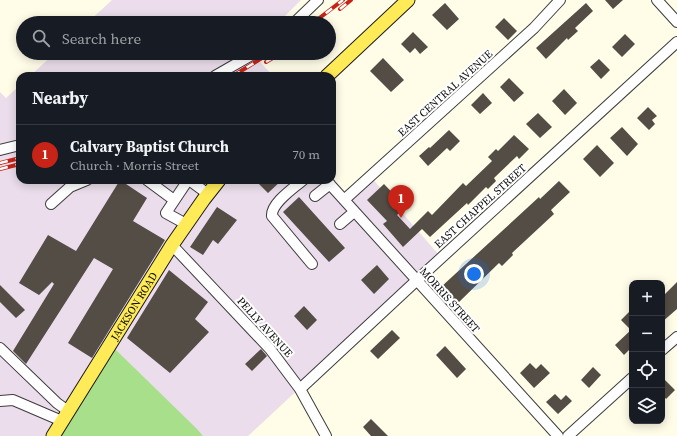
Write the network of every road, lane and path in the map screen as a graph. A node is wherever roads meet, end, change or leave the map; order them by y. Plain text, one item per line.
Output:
1 (318, 0) edge
2 (408, 0) edge
3 (560, 0) edge
4 (657, 0) edge
5 (301, 16) edge
6 (677, 22) edge
7 (677, 42) edge
8 (243, 60) edge
9 (222, 72) edge
10 (331, 72) edge
11 (16, 146) edge
12 (0, 150) edge
13 (77, 184) edge
14 (153, 184) edge
15 (185, 184) edge
16 (194, 184) edge
17 (216, 184) edge
18 (298, 184) edge
19 (326, 184) edge
20 (330, 184) edge
21 (208, 194) junction
22 (315, 196) dead end
23 (174, 200) junction
24 (344, 200) junction
25 (51, 204) dead end
26 (354, 212) junction
27 (186, 224) junction
28 (340, 224) dead end
29 (172, 245) junction
30 (312, 264) dead end
31 (416, 280) junction
32 (677, 336) edge
33 (665, 347) edge
34 (0, 348) edge
35 (629, 381) edge
36 (300, 389) junction
37 (0, 401) edge
38 (65, 416) junction
39 (53, 436) edge
40 (326, 436) edge
41 (558, 436) edge
42 (568, 436) edge

1 - 5 street
2 - 10 main road
3 - 24 street, EAST CENTRAL AVENUE
4 - 6 street
7 - 31 street, EAST CHAPPEL STREET
8 - 9 street
11 - 12 street
13 - 25 street
14 - 23 street
15 - 23 street
16 - 21 street
17 - 21 main road, JACKSON ROAD
18 - 30 street
19 - 22 street
20 - 24 street, MORRIS STREET
21 - 27 main road, JACKSON ROAD
23 - 27 street
24 - 26 street, MORRIS STREET
26 - 28 street
26 - 31 street, MORRIS STREET
27 - 29 main road, JACKSON ROAD
29 - 36 street, PELLY AVENUE
29 - 38 main road, JACKSON ROAD
31 - 36 street, EAST CHAPPEL STREET
31 - 41 street, MORRIS STREET
32 - 33 street
34 - 38 street
35 - 42 street
36 - 40 street, PELLY AVENUE
37 - 38 street
38 - 39 main road, JACKSON ROAD

